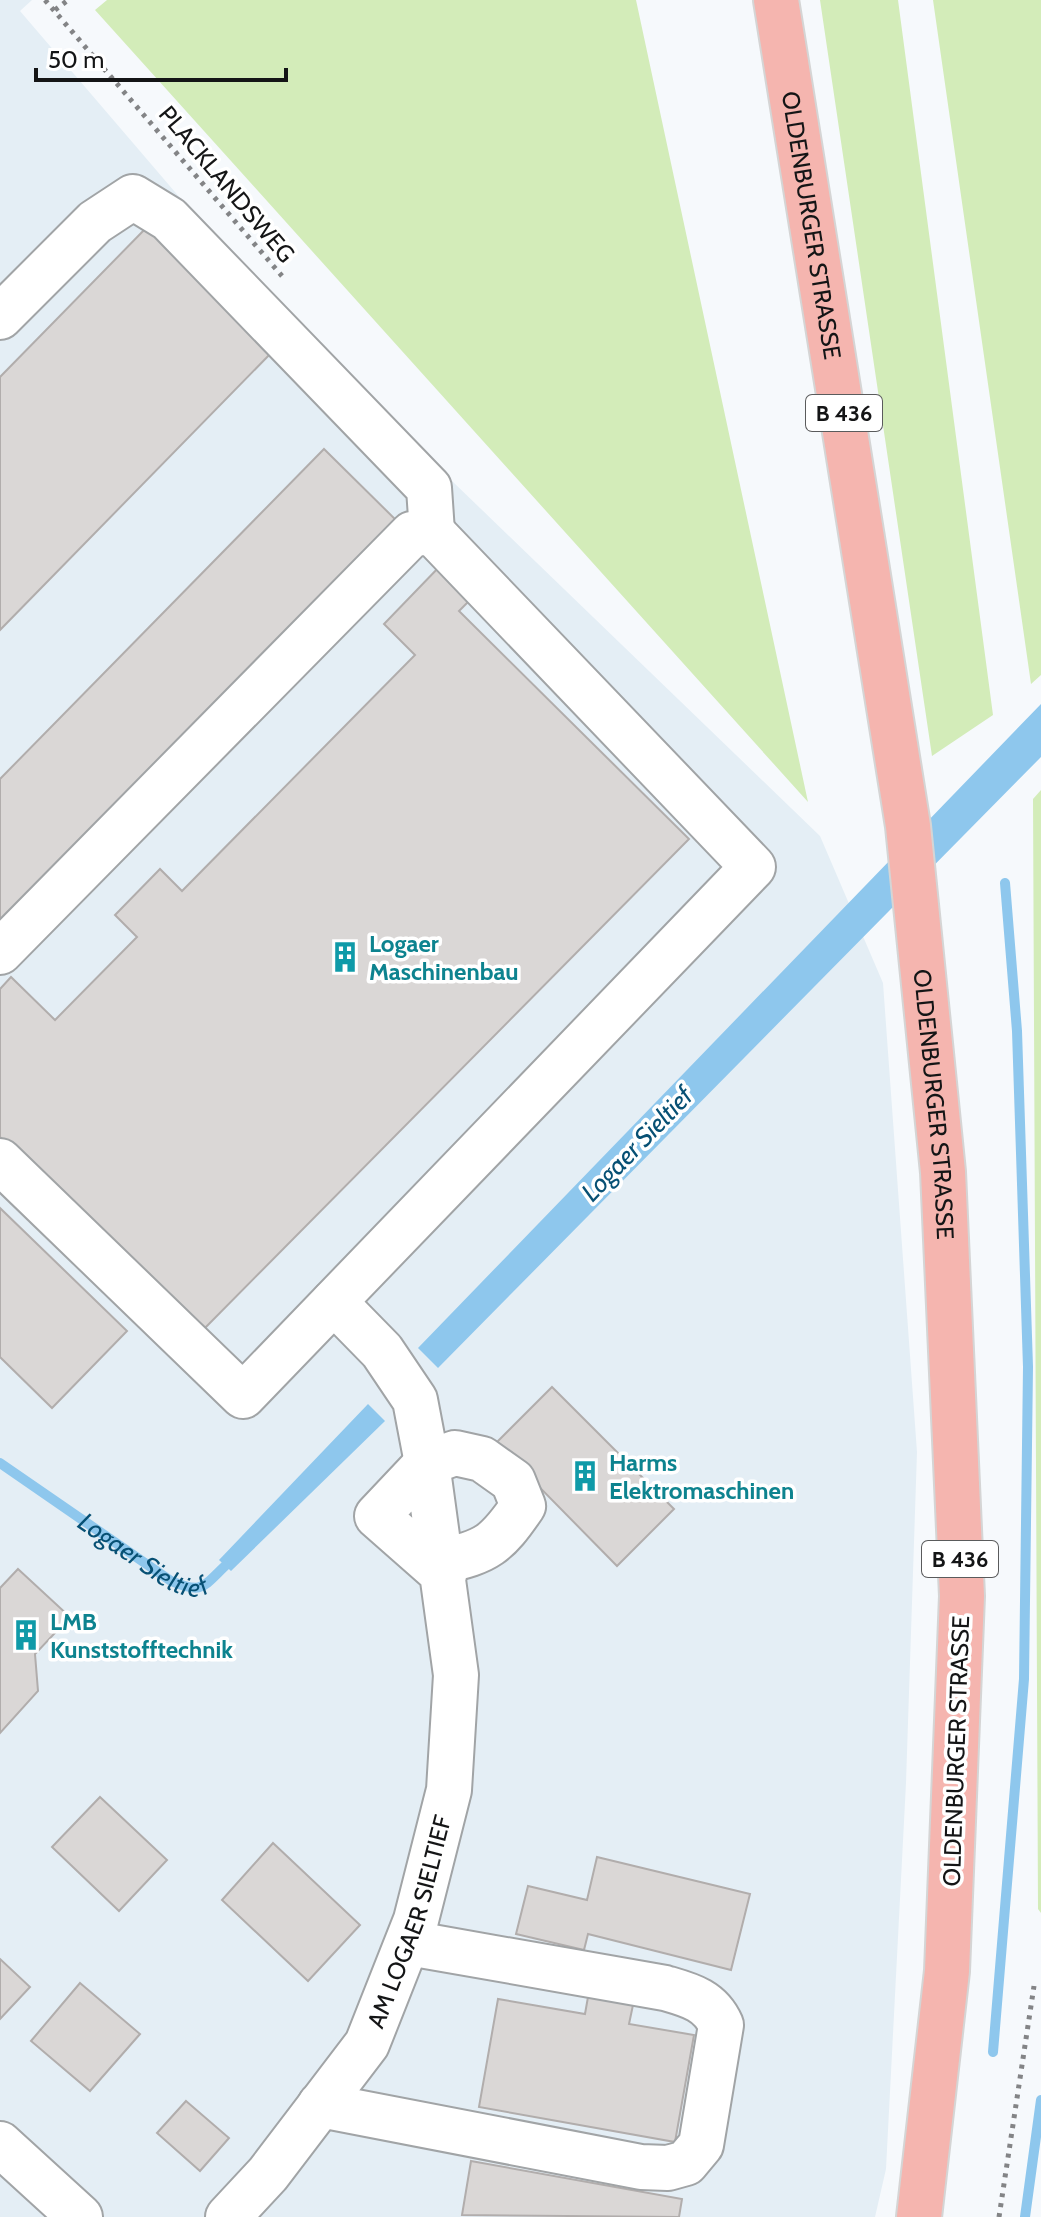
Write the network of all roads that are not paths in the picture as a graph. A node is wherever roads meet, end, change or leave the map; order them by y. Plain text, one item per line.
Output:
1 (776, 0) edge
2 (0, 317) edge
3 (432, 532) junction
4 (0, 952) edge
5 (0, 1161) edge
6 (334, 1302) junction
7 (427, 1463) junction
8 (443, 1568) junction
9 (409, 1943) junction
10 (320, 2105) junction
11 (0, 2144) edge
12 (80, 2217) edge
13 (228, 2217) edge
14 (919, 2217) edge

1 - 14 main road, OLDENBURGER STRASSE / B 436
2 - 3 street
3 - 4 street
3 - 6 street
5 - 6 street
6 - 7 street, AM LOGAER SIELTIEF
7 - 8 street, AM LOGAER SIELTIEF
7 - 8 street
7 - 8 street
8 - 9 street, AM LOGAER SIELTIEF
9 - 10 street, AM LOGAER SIELTIEF
9 - 10 street
10 - 13 street, AM LOGAER SIELTIEF
11 - 12 street

